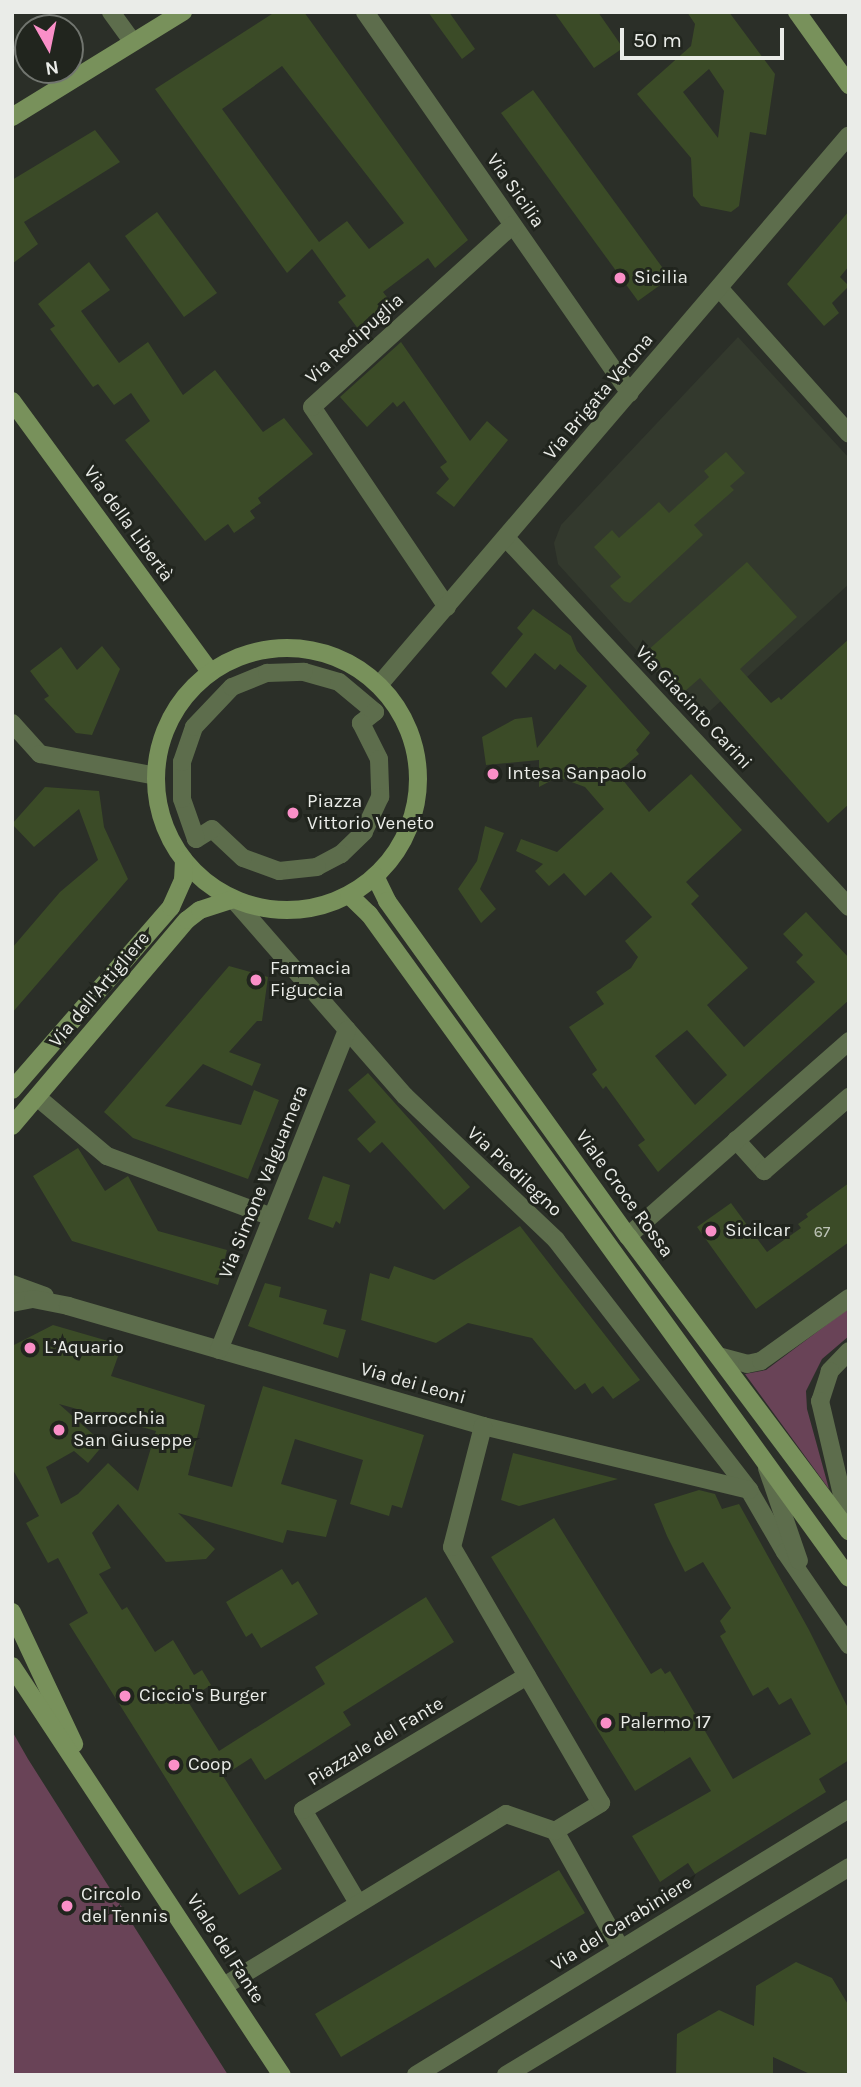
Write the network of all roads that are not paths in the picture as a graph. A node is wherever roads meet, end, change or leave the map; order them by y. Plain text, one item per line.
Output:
1 (111, 12) edge
2 (183, 12) edge
3 (365, 12) edge
4 (797, 12) edge
5 (133, 42) junction
6 (849, 85) edge
7 (12, 117) edge
8 (849, 135) edge
9 (513, 225) junction
10 (719, 288) junction
11 (630, 393) junction
12 (12, 401) edge
13 (849, 434) edge
14 (506, 538) junction
15 (447, 607) junction
16 (210, 673) junction
17 (379, 685) junction
18 (12, 723) edge
19 (156, 776) junction
20 (196, 839) joint
21 (184, 860) junction
22 (375, 876) junction
23 (349, 895) junction
24 (233, 900) junction
25 (849, 907) edge
26 (347, 1030) junction
27 (849, 1041) edge
28 (12, 1090) edge
29 (37, 1097) junction
30 (849, 1097) edge
31 (12, 1126) edge
32 (736, 1140) junction
33 (272, 1217) junction
34 (628, 1236) junction
35 (12, 1284) edge
36 (849, 1298) edge
37 (12, 1303) edge
38 (68, 1306) junction
39 (219, 1350) junction
40 (849, 1351) edge
41 (718, 1356) junction
42 (483, 1426) junction
43 (830, 1442) junction
44 (766, 1465) junction
45 (849, 1467) edge
46 (749, 1490) junction
47 (849, 1525) edge
48 (849, 1531) edge
49 (849, 1578) edge
50 (810, 1588) junction
51 (12, 1612) edge
52 (849, 1645) edge
53 (12, 1666) edge
54 (527, 1676) junction
55 (88, 1776) junction
56 (849, 1809) edge
57 (555, 1831) junction
58 (849, 1867) edge
59 (358, 1903) junction
60 (621, 1949) junction
61 (224, 1986) junction
62 (282, 2075) edge
63 (416, 2075) edge
64 (506, 2075) edge

1 - 5 street
2 - 5 street
3 - 9 street, Via Sicilia
4 - 6 street
5 - 7 street
8 - 10 street, Via Brigata Verona
9 - 11 street, Via Sicilia
9 - 15 street, Via Redipuglia
10 - 11 street, Via Brigata Verona
10 - 13 street
11 - 14 street, Via Brigata Verona
12 - 16 street, Via della Libertà
14 - 15 street, Via Brigata Verona
14 - 25 street, Via Giacinto Carini
15 - 17 street, Via Brigata Verona
16 - 17 street
16 - 19 street
17 - 22 street
18 - 19 street
19 - 21 street
20 - 20 street
21 - 24 street
21 - 28 street, Via dell'Artigliere
22 - 23 street
22 - 34 street, Viale Croce Rossa
23 - 24 street
23 - 44 street
24 - 26 street, Via Piedilegno
24 - 29 street, Via dell'Artigliere
26 - 33 street, Via Simone Valguarnera
26 - 46 street, Via Piedilegno
27 - 32 street
29 - 31 street, Via dell'Artigliere
29 - 33 street
30 - 32 street
32 - 34 street
33 - 39 street, Via Simone Valguarnera
34 - 41 street, Viale Croce Rossa
35 - 38 street
36 - 41 street
37 - 38 street
38 - 39 street, Via dei Leoni
39 - 42 street, Via dei Leoni
40 - 43 street
41 - 48 street, Viale Croce Rossa
42 - 46 street, Via dei Leoni
42 - 54 street
43 - 45 street
43 - 47 street
44 - 49 street
44 - 50 street
46 - 50 street
50 - 52 street
51 - 55 street, Viale del Fante
53 - 55 street, Viale del Fante
54 - 57 street
54 - 59 street, Piazzale del Fante
55 - 61 street, Viale del Fante
56 - 60 street, Via del Carabiniere
57 - 59 street
57 - 60 street
58 - 64 street
59 - 61 street
60 - 63 street, Via del Carabiniere
61 - 62 street, Viale del Fante

